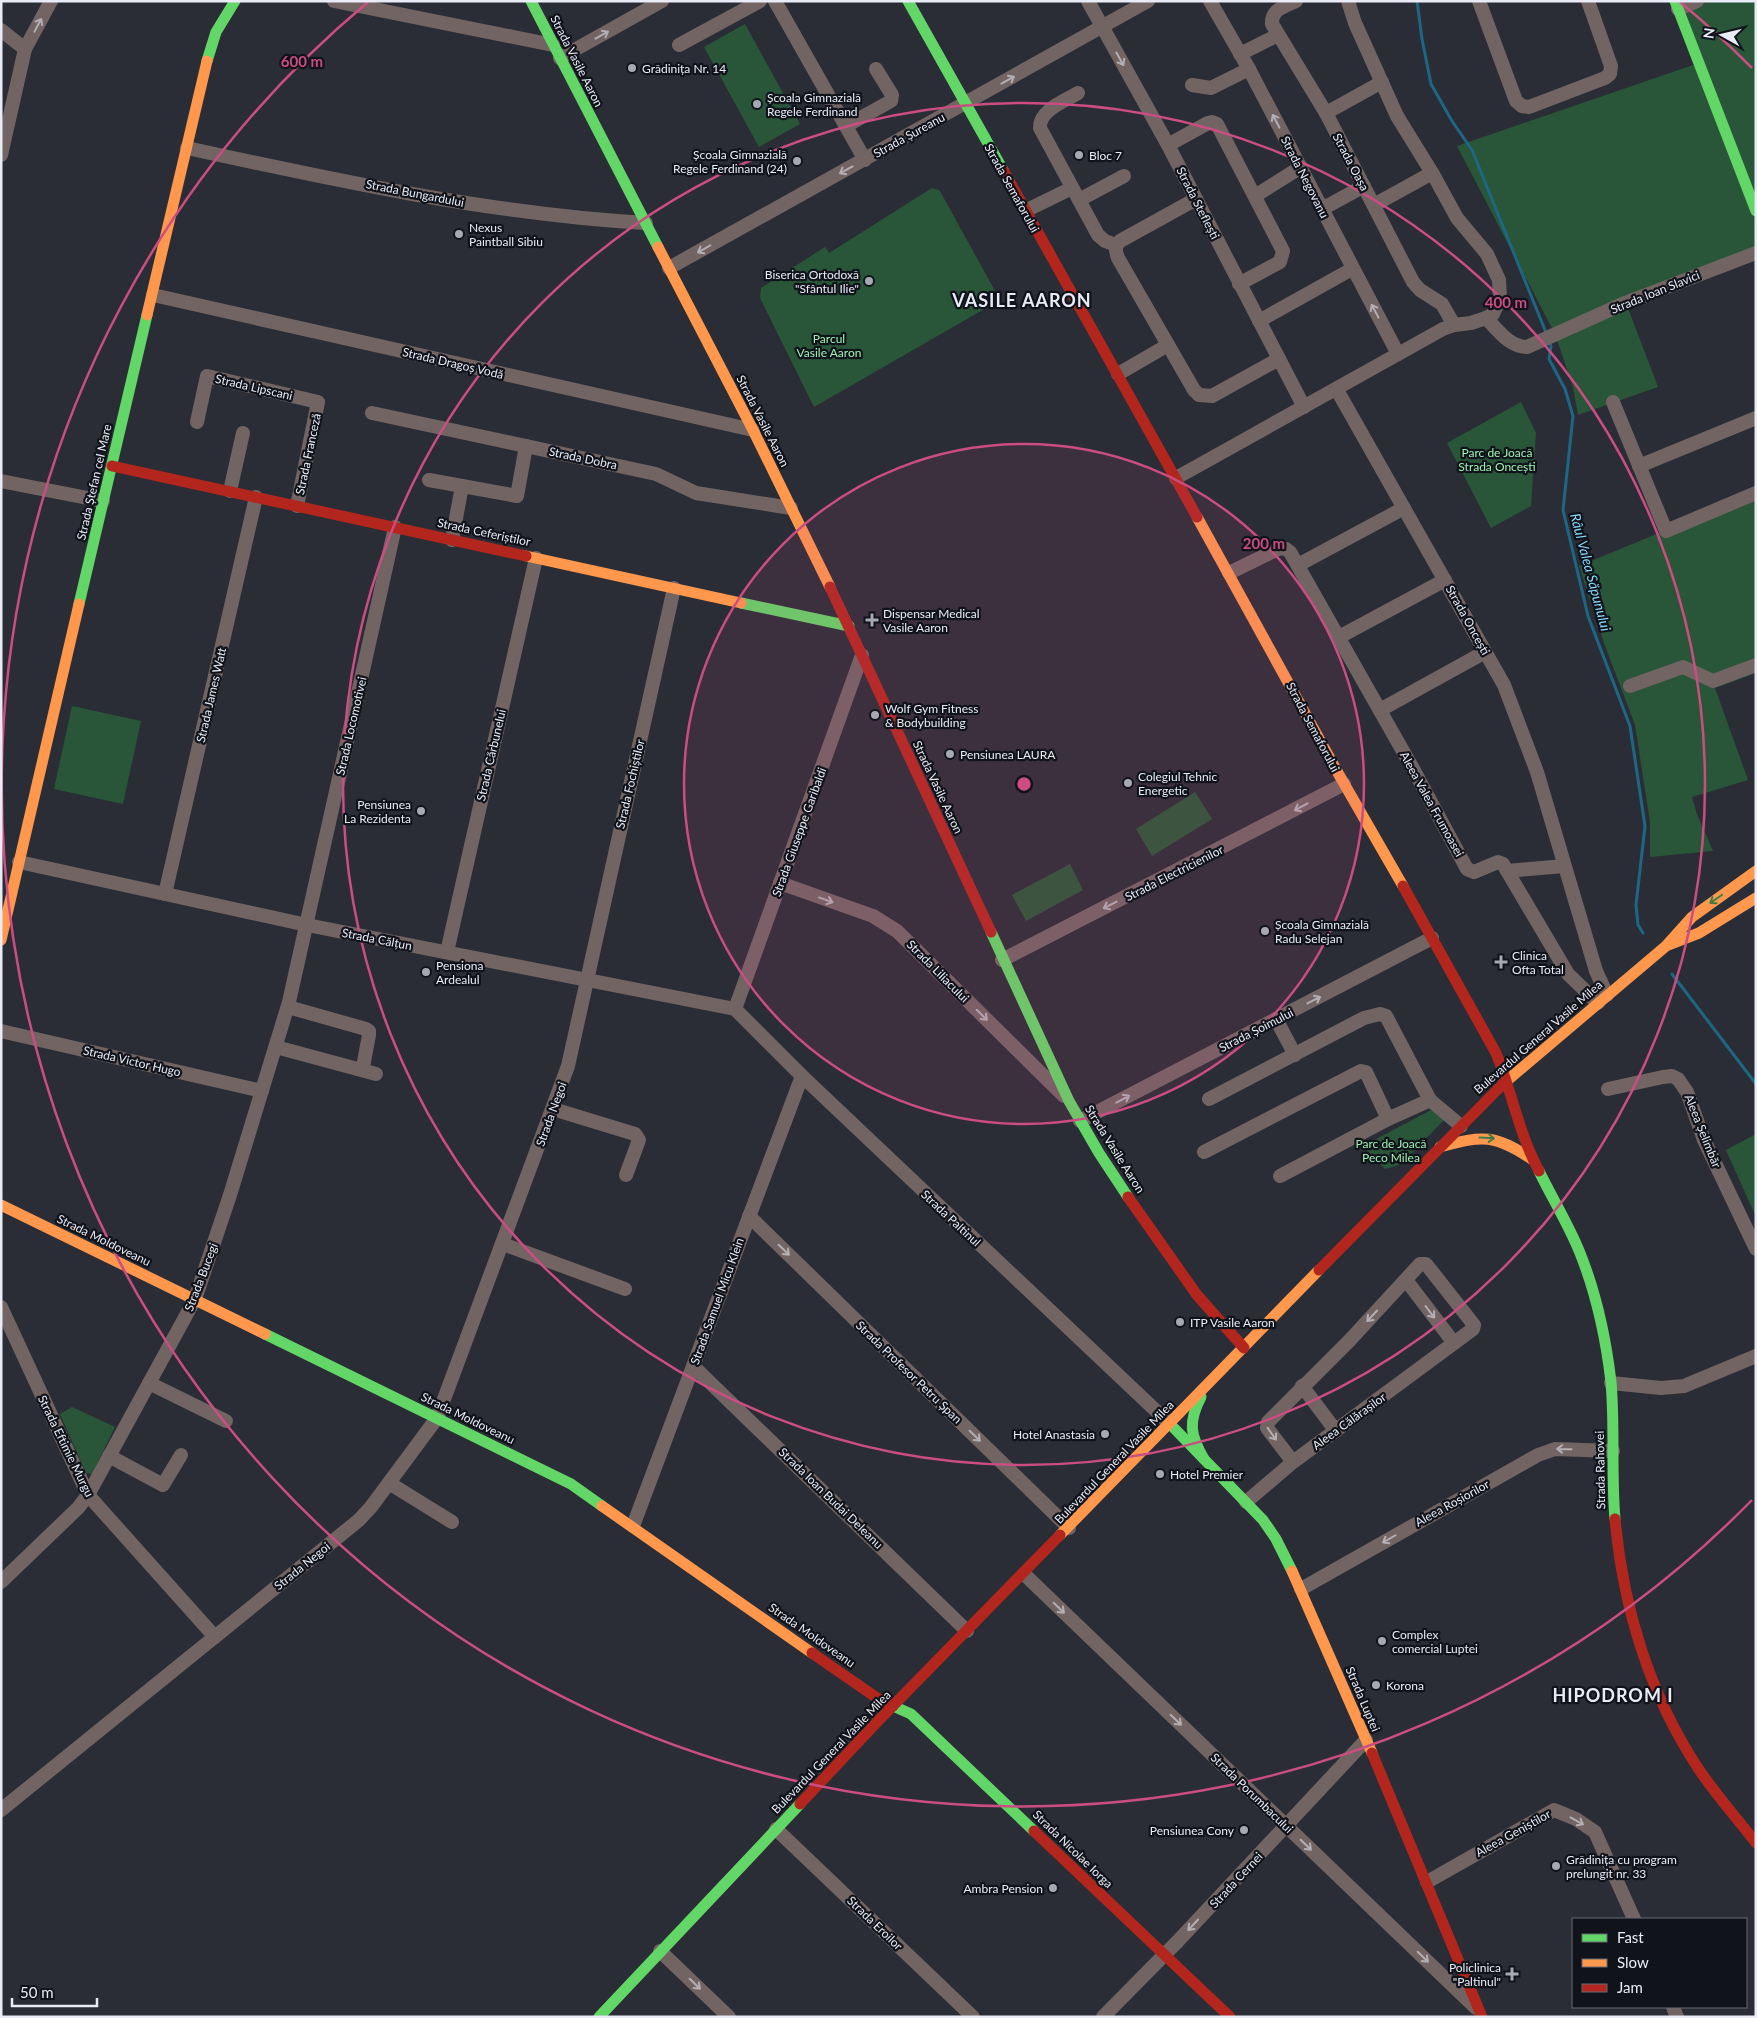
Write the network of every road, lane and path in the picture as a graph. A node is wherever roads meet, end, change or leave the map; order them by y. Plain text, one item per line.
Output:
1 (51, 1) edge
2 (223, 1) edge
3 (235, 1) edge
4 (334, 1) edge
5 (532, 1) edge
6 (662, 1) edge
7 (760, 1) edge
8 (775, 1) edge
9 (908, 1) edge
10 (1088, 1) edge
11 (1148, 1) edge
12 (1210, 1) edge
13 (1296, 1) edge
14 (1348, 1) edge
15 (1479, 1) edge
16 (1588, 1) edge
17 (1697, 1) edge
18 (1676, 5) edge
19 (1102, 27) junction
20 (1, 30) edge
21 (216, 32) junction
22 (1278, 35) junction
23 (553, 44) junction
24 (679, 45) dead end
25 (26, 49) junction
26 (1240, 54) junction
27 (560, 58) junction
28 (876, 69) dead end
29 (1249, 69) junction
30 (1382, 82) junction
31 (1192, 85) dead end
32 (1078, 94) dead end
33 (966, 104) junction
34 (1326, 113) junction
35 (846, 126) junction
36 (1168, 145) junction
37 (186, 148) junction
38 (1, 155) edge
39 (865, 160) junction
40 (1301, 167) junction
41 (1432, 173) junction
42 (1124, 176) dead end
43 (1364, 186) junction
44 (1075, 194) junction
45 (1255, 196) junction
46 (1196, 199) junction
47 (1374, 205) junction
48 (1322, 210) junction
49 (1026, 211) junction
50 (1756, 211) edge
51 (646, 223) junction
52 (1116, 245) junction
53 (1756, 253) edge
54 (669, 268) junction
55 (1352, 269) junction
56 (1239, 284) junction
57 (153, 295) junction
58 (1486, 318) junction
59 (1259, 321) junction
60 (1454, 325) junction
61 (1168, 345) junction
62 (1398, 354) junction
63 (1279, 359) junction
64 (1118, 374) junction
65 (1337, 390) junction
66 (318, 402) joint
67 (1612, 402) dead end
68 (1304, 406) junction
69 (372, 413) dead end
70 (1756, 418) edge
71 (197, 422) dead end
72 (752, 430) junction
73 (243, 433) dead end
74 (526, 446) junction
75 (112, 466) junction
76 (1639, 466) junction
77 (1176, 478) junction
78 (429, 480) dead end
79 (1, 481) edge
80 (462, 486) junction
81 (230, 492) junction
82 (1756, 493) edge
83 (256, 497) junction
84 (103, 501) junction
85 (297, 506) junction
86 (791, 508) junction
87 (1404, 508) junction
88 (395, 527) junction
89 (452, 540) junction
90 (536, 558) junction
91 (1298, 565) junction
92 (1229, 573) junction
93 (1445, 580) junction
94 (674, 588) junction
95 (849, 626) junction
96 (1339, 637) junction
97 (1485, 652) junction
98 (862, 655) junction
99 (1756, 664) edge
100 (1630, 686) dead end
101 (1380, 710) junction
102 (1344, 784) junction
103 (19, 862) junction
104 (1502, 866) junction
105 (1564, 866) junction
106 (1756, 871) edge
107 (780, 883) junction
108 (165, 894) junction
109 (1756, 898) edge
110 (307, 925) junction
111 (1432, 938) junction
112 (1, 940) edge
113 (1666, 946) junction
114 (447, 952) junction
115 (1002, 960) junction
116 (586, 980) junction
117 (1602, 999) junction
118 (288, 1007) junction
119 (736, 1009) junction
120 (1276, 1019) junction
121 (1578, 1021) junction
122 (1, 1031) edge
123 (276, 1047) junction
124 (1294, 1055) junction
125 (363, 1067) dead end
126 (376, 1074) dead end
127 (802, 1076) junction
128 (1506, 1080) junction
129 (1524, 1083) dead end
130 (1608, 1089) dead end
131 (262, 1091) junction
132 (1523, 1097) dead end
133 (1210, 1099) dead end
134 (1430, 1100) junction
135 (1069, 1101) junction
136 (553, 1109) junction
137 (1388, 1119) junction
138 (1080, 1121) junction
139 (1460, 1126) junction
140 (1440, 1147) junction
141 (1204, 1152) dead end
142 (1533, 1160) junction
143 (626, 1175) dead end
144 (1280, 1176) dead end
145 (1, 1205) edge
146 (749, 1216) junction
147 (503, 1244) junction
148 (1756, 1249) edge
149 (1406, 1280) junction
150 (625, 1289) dead end
151 (195, 1299) junction
152 (1, 1307) edge
153 (1454, 1343) junction
154 (1244, 1348) junction
155 (1756, 1356) edge
156 (693, 1366) junction
157 (149, 1383) junction
158 (1611, 1383) junction
159 (1207, 1386) junction
160 (1302, 1386) junction
161 (437, 1418) junction
162 (226, 1421) dead end
163 (1170, 1424) junction
164 (1336, 1431) junction
165 (1613, 1451) junction
166 (181, 1455) dead end
167 (109, 1456) junction
168 (1204, 1459) junction
169 (1293, 1462) junction
170 (389, 1483) junction
171 (88, 1495) junction
172 (1246, 1502) junction
173 (452, 1522) dead end
174 (633, 1526) junction
175 (1069, 1528) junction
176 (1024, 1574) junction
177 (1, 1582) edge
178 (1300, 1589) junction
179 (967, 1631) junction
180 (215, 1637) junction
181 (894, 1706) junction
182 (1366, 1740) junction
183 (1, 1810) edge
184 (1286, 1826) junction
185 (776, 1829) junction
186 (1756, 1843) edge
187 (1427, 1882) junction
188 (1634, 1918) edge
189 (660, 1951) junction
190 (1164, 1955) junction
191 (1481, 2014) edge
192 (599, 2017) edge
193 (729, 2017) edge
194 (973, 2017) edge
195 (1103, 2017) edge
196 (1230, 2017) edge

25 -> 1 street
2 - 21 main road, Strada Ștefan cel Mare
3 - 21 main road, Strada Ștefan cel Mare
4 - 23 street
5 - 23 main road, Strada Vasile Aaron
27 -> 6 street
7 - 24 street
8 - 35 street
9 - 33 main road, Strada Semaforului
10 - 19 street, Strada Steflești
11 - 19 street, Strada Șureanu
12 - 26 street, Strada Negovanu
13 - 22 street, Strada Oașa
14 - 30 street
15 - 16 street
17 - 18 street
18 - 50 main road
33 -> 19 street, Strada Șureanu
19 -> 36 street, Strada Steflești
20 - 25 street
21 - 37 main road, Strada Ștefan cel Mare
22 - 26 street
22 - 34 street, Strada Oașa
23 - 27 main road, Strada Vasile Aaron
25 - 38 street
26 - 29 street, Strada Negovanu
27 - 51 main road, Strada Vasile Aaron
28 - 35 street
29 - 31 street
40 -> 29 street, Strada Negovanu
30 - 34 street
30 - 41 street
32 - 44 street
33 - 39 street, Strada Șureanu
33 - 49 main road, Strada Semaforului
34 - 43 street, Strada Oașa
35 - 39 street
36 - 45 street
36 - 46 street, Strada Steflești
37 - 51 street, Strada Bungardului
37 - 57 main road, Strada Ștefan cel Mare
39 -> 54 street, Strada Șureanu
40 - 45 street
40 - 48 street, Strada Negovanu
41 - 47 street
41 - 58 street
42 - 44 street
43 - 47 street, Strada Oașa
43 - 48 street
44 - 49 street
44 - 52 street
45 - 56 street
46 - 52 street
46 - 56 street, Strada Steflești
47 - 60 street, Strada Oașa
48 - 55 street, Strada Negovanu
49 - 64 main road, Strada Semaforului
51 - 54 main road, Strada Vasile Aaron
52 - 61 street
53 - 58 street, Strada Ioan Slavici
54 - 72 main road, Strada Vasile Aaron
55 - 59 street
62 -> 55 street, Strada Negovanu
56 - 59 street, Strada Steflești
57 - 72 street, Strada Dragoș Vodă
57 - 75 main road, Strada Ștefan cel Mare
58 - 60 street
59 - 63 street, Strada Steflești
60 - 62 street
61 - 63 street
61 - 64 street
62 - 65 street
63 - 68 street, Strada Steflești
64 - 77 main road, Strada Semaforului
65 - 68 street
65 - 87 street, Strada Oncești
66 - 71 street, Strada Lipscani
66 - 85 street, Strada Franceză
67 - 76 street
68 - 77 street
69 - 74 street, Strada Dobra
70 - 76 street
72 - 86 main road, Strada Vasile Aaron
73 - 81 street
74 - 80 street
74 - 86 street, Strada Dobra
75 - 81 main road, Strada Ceferiștilor
75 - 84 main road, Strada Ștefan cel Mare
76 - 82 street
77 - 92 main road, Strada Semaforului
78 - 80 street
79 - 84 street
80 - 89 street
81 - 83 main road, Strada Ceferiștilor
83 - 85 main road, Strada Ceferiștilor
83 - 108 street, Strada James Watt
84 - 103 main road, Strada Ștefan cel Mare
85 - 88 main road, Strada Ceferiștilor
86 - 95 main road, Strada Vasile Aaron
87 - 91 street
87 - 93 street, Strada Oncești
88 - 89 main road, Strada Ceferiștilor
88 - 110 street, Strada Locomotivei
89 - 90 main road, Strada Ceferiștilor
90 - 94 main road, Strada Ceferiștilor
90 - 114 street, Strada Cărbunelui
91 - 92 street, Aleea Valea Frumoasei
91 - 96 street, Aleea Valea Frumoasei
92 - 102 main road, Strada Semaforului
93 - 96 street
93 - 97 street, Strada Oncești
94 - 95 main road, Strada Ceferiștilor
94 - 116 street, Strada Fochiștilor
95 - 98 main road, Strada Vasile Aaron
96 - 101 street, Aleea Valea Frumoasei
97 - 101 street
97 - 105 street, Strada Oncești
98 - 107 street, Strada Giuseppe Garibaldi
98 - 115 main road, Strada Vasile Aaron
99 - 100 street
101 - 104 street, Aleea Valea Frumoasei
102 - 111 main road, Strada Semaforului
102 -> 115 street, Strada Electricienilor
103 - 108 street, Strada Călțun
103 - 112 main road, Strada Ștefan cel Mare
104 - 105 street
104 - 117 street
105 - 117 street, Strada Oncești
106 -> 113 main road
107 - 119 street, Strada Giuseppe Garibaldi
107 -> 135 street, Strada Liliacului
108 - 110 street, Strada Călțun
109 - 113 main road
110 - 114 street, Strada Călțun
110 - 118 street, Strada Bucegi
120 -> 111 street, Strada Șoimului
111 - 128 main road, Strada Semaforului
113 - 117 main road, Bulevardul General Vasile Milea
114 - 116 street, Strada Călțun
115 - 135 main road, Strada Vasile Aaron
116 - 119 street, Strada Călțun
116 - 136 street, Strada Negoi
117 - 121 main road, Bulevardul General Vasile Milea
118 - 123 street, Strada Bucegi
118 - 125 street
119 - 127 street, Strada Paltinul
120 - 124 street
138 -> 120 street, Strada Șoimului
121 - 128 main road, Bulevardul General Vasile Milea
121 - 129 main road
122 - 131 street, Strada Victor Hugo
123 - 126 street
123 - 131 street, Strada Bucegi
124 - 133 street
124 - 134 street
127 - 146 street, Strada Samuel Micu Klein
127 - 163 street, Strada Paltinul
128 - 139 main road, Bulevardul General Vasile Milea
128 - 142 main road, Strada Rahovei
130 - 148 street, Aleea Șelimbăr
131 - 151 street, Strada Bucegi
132 - 142 main road
134 - 137 street
134 - 139 street
135 - 138 main road, Strada Vasile Aaron
136 - 143 street
136 - 147 street, Strada Negoi
137 - 141 street
137 - 144 street
138 - 154 main road, Strada Vasile Aaron
139 - 140 main road, Bulevardul General Vasile Milea
140 -> 142 main road
140 - 154 main road, Bulevardul General Vasile Milea
142 - 158 main road, Strada Rahovei
145 - 151 main road, Strada Moldoveanu
146 - 156 street, Strada Samuel Micu Klein
146 -> 175 street, Strada Profesor Petru Șpan
147 - 150 street
147 - 161 street, Strada Negoi
149 -> 153 street
149 - 153 street, Aleea Călărașilor
149 -> 160 street
151 - 157 street, Strada Bucegi
151 - 161 main road, Strada Moldoveanu
152 - 171 street, Strada Eftimie Murgu
153 - 164 street, Aleea Călărașilor
154 - 159 main road, Bulevardul General Vasile Milea
155 - 158 street
156 - 174 street, Strada Samuel Micu Klein
156 - 179 street, Strada Ioan Budai Deleanu
157 - 162 street
157 - 167 street, Strada Bucegi
158 - 165 main road, Strada Rahovei
159 - 163 main road, Bulevardul General Vasile Milea
159 - 168 main road
160 - 164 street
160 -> 169 street
161 - 170 street, Strada Negoi
161 - 174 main road, Strada Moldoveanu
163 - 168 main road, Strada Luptei
163 - 175 main road, Bulevardul General Vasile Milea
164 - 169 street, Aleea Călărașilor
165 -> 178 street, Aleea Roșiorilor
165 - 186 main road, Strada Rahovei
166 - 167 street
167 - 171 street, Strada Bucegi
168 - 172 main road, Strada Luptei
169 - 172 street, Aleea Călărașilor
170 - 173 street
170 - 180 street, Strada Negoi
171 - 177 street, Strada Bucegi
171 - 180 street, Strada Eftimie Murgu
172 - 178 main road, Strada Luptei
174 - 181 main road, Strada Moldoveanu
175 - 176 main road, Bulevardul General Vasile Milea
176 - 179 main road, Bulevardul General Vasile Milea
176 -> 184 street, Strada Porumbacului
178 - 182 main road, Strada Luptei
179 - 181 main road, Bulevardul General Vasile Milea
180 - 183 street, Strada Negoi
181 - 185 main road, Bulevardul General Vasile Milea
181 - 190 main road, Strada Nicolae Iorga
182 - 184 street, Strada Cernei
182 - 187 main road, Strada Luptei
184 -> 190 street, Strada Cernei
184 -> 191 street, Strada Porumbacului
185 - 189 main road, Bulevardul General Vasile Milea
185 - 194 street, Strada Eroilor
187 -> 188 street, Aleea Geniștilor
187 - 191 main road, Strada Luptei
189 - 192 main road, Bulevardul General Vasile Milea
189 -> 193 street
190 - 195 street, Strada Cernei
190 - 196 main road, Strada Nicolae Iorga

